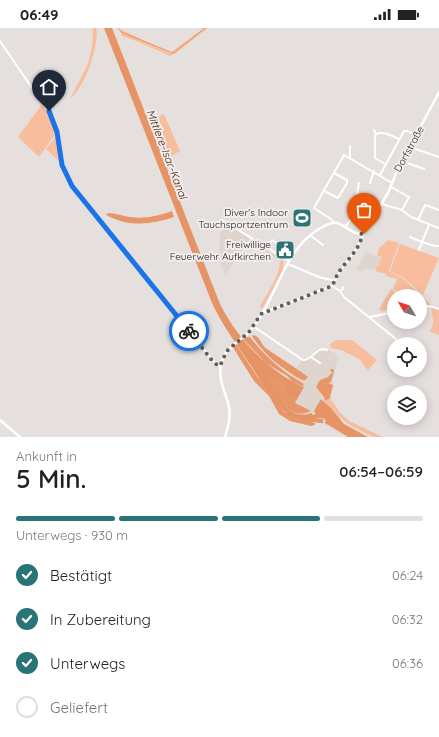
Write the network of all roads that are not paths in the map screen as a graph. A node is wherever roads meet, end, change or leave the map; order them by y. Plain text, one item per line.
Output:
1 (0, 41) edge
2 (439, 92) edge
3 (374, 130) dead end
4 (376, 134) junction
5 (417, 135) junction
6 (399, 139) junction
7 (350, 146) dead end
8 (410, 147) junction
9 (439, 157) edge
10 (350, 158) junction
11 (402, 161) junction
12 (385, 164) junction
13 (424, 169) dead end
14 (374, 171) junction
15 (334, 173) junction
16 (380, 175) junction
17 (359, 183) dead end
18 (370, 183) dead end
19 (392, 183) junction
20 (391, 187) junction
21 (324, 190) junction
22 (382, 204) junction
23 (402, 210) junction
24 (439, 210) edge
25 (222, 220) dead end
26 (418, 220) junction
27 (334, 223) junction
28 (429, 225) junction
29 (345, 227) junction
30 (439, 228) edge
31 (363, 233) junction
32 (310, 235) junction
33 (410, 236) dead end
34 (422, 242) junction
35 (277, 243) dead end
36 (323, 246) dead end
37 (439, 246) edge
38 (267, 248) junction
39 (419, 250) dead end
40 (288, 262) junction
41 (335, 281) junction
42 (332, 286) junction
43 (343, 287) dead end
44 (340, 291) junction
45 (427, 306) edge
46 (439, 309) edge
47 (387, 313) edge
48 (261, 314) junction
49 (370, 317) junction
50 (253, 326) junction
51 (394, 337) edge
52 (327, 350) dead end
53 (311, 357) junction
54 (320, 362) dead end
55 (220, 366) junction
56 (0, 420) edge
57 (20, 437) edge
58 (225, 437) edge

1 - 55 street
2 - 5 street, Dorfstraße
3 - 4 street
4 - 6 street
4 - 12 street
5 - 6 street
5 - 8 street, Dorfstraße
6 - 12 street
7 - 10 street
8 - 9 street
8 - 11 street, Dorfstraße
10 - 14 street
10 - 15 street
11 - 13 street
11 - 19 street, Dorfstraße
12 - 16 street
14 - 16 street
14 - 18 street
15 - 21 street
15 - 21 street
16 - 19 street
17 - 29 street
19 - 20 street, Dorfstraße
20 - 22 street, Dorfstraße
20 - 23 street
21 - 27 street
22 - 23 street
22 - 31 street, Dorfstraße
23 - 26 street
24 - 26 street
25 - 38 street
26 - 28 street
27 - 29 street
27 - 32 street
28 - 30 street
28 - 34 street
29 - 31 street
31 - 41 street
32 - 36 street
32 - 40 street
33 - 34 street
34 - 37 street
34 - 39 street
35 - 38 street
38 - 40 street
40 - 41 street
40 - 48 street
41 - 42 street
42 - 44 street
42 - 48 street
43 - 44 street
44 - 49 street
45 - 46 street
47 - 49 street
48 - 50 street
49 - 51 street
50 - 53 street
50 - 55 street
52 - 53 street
53 - 54 street
55 - 58 street
56 - 57 street

